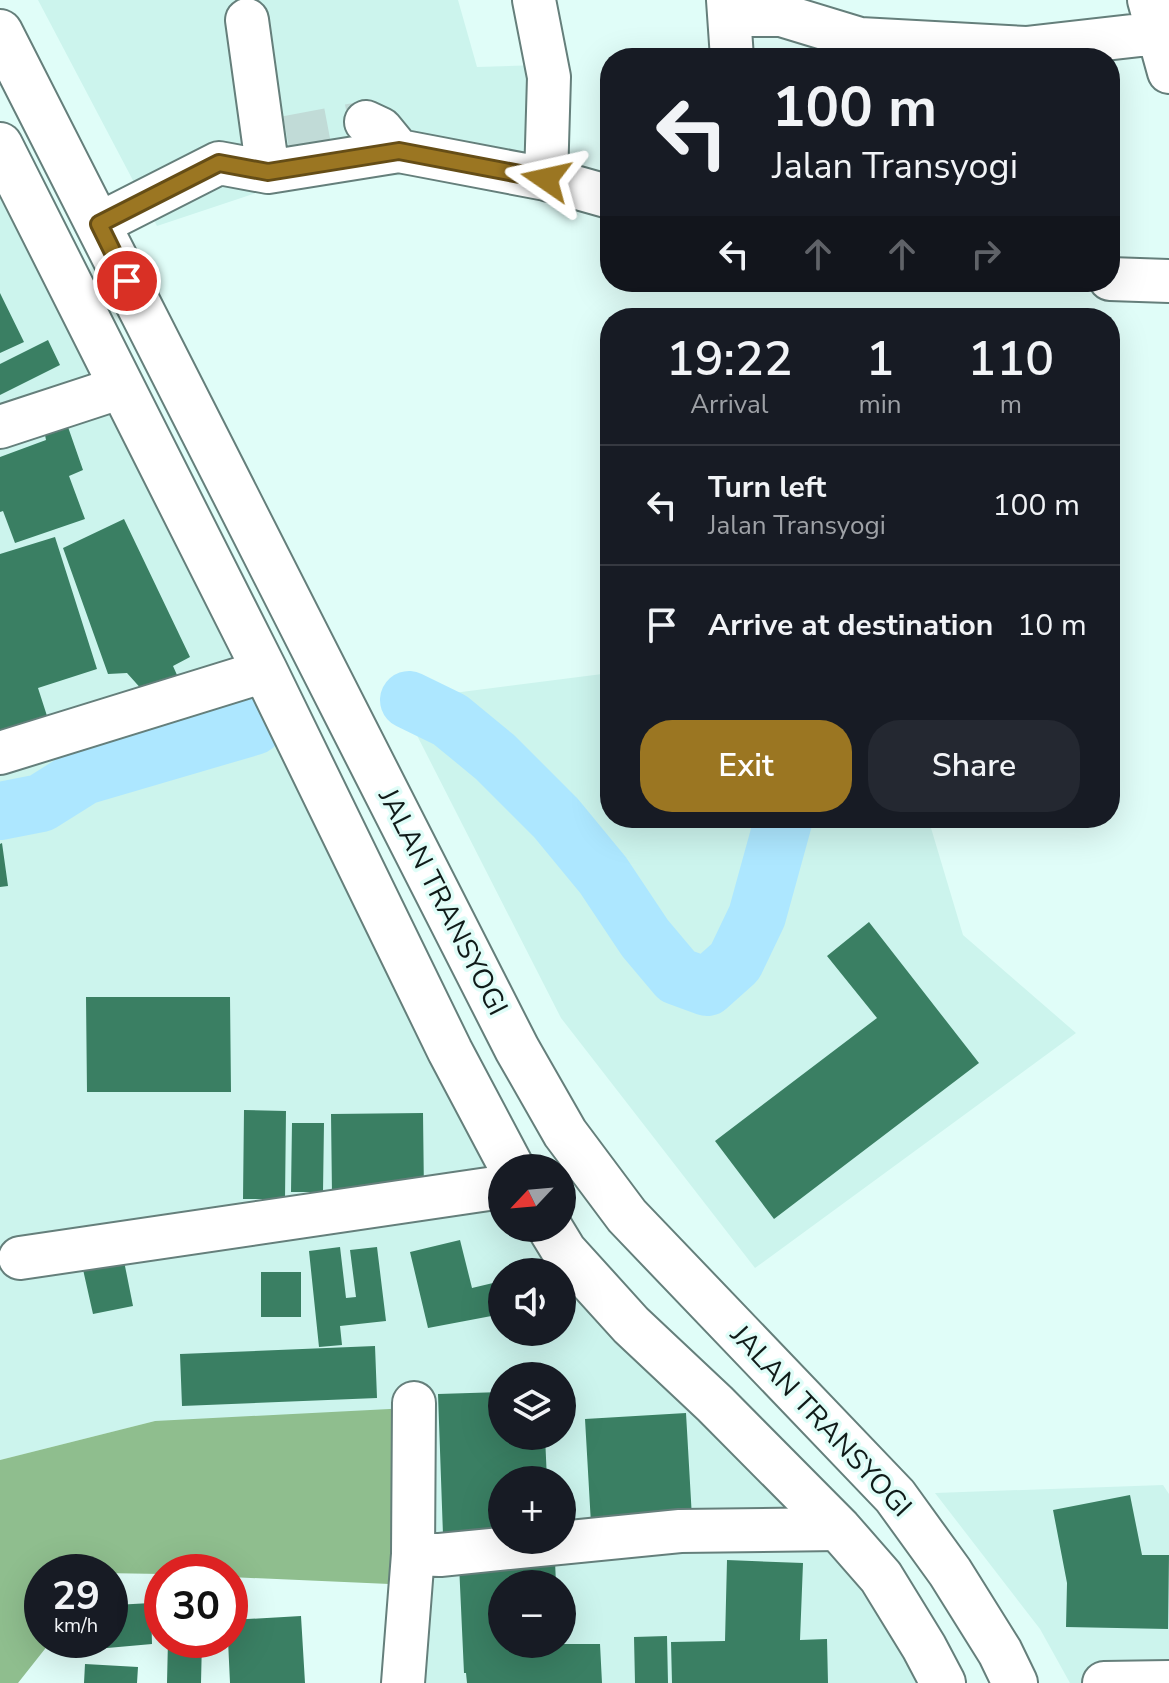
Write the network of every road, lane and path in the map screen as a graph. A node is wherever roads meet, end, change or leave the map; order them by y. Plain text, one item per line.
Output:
1 (534, 0) edge
2 (728, 8) edge
3 (247, 20) dead end
4 (0, 32) edge
5 (1159, 35) edge
6 (731, 48) edge
7 (366, 122) dead end
8 (0, 145) edge
9 (399, 151) junction
10 (274, 156) junction
11 (546, 179) junction
12 (600, 194) edge
13 (99, 224) junction
14 (1120, 279) edge
15 (1169, 281) edge
16 (122, 387) junction
17 (0, 427) edge
18 (265, 671) junction
19 (0, 753) edge
20 (505, 1154) edge
21 (488, 1189) edge
22 (559, 1242) edge
23 (20, 1258) dead end
24 (759, 1352) junction
25 (414, 1403) dead end
26 (715, 1404) junction
27 (839, 1529) junction
28 (413, 1554) junction
29 (1169, 1682) edge
30 (403, 1683) edge
31 (943, 1683) edge
32 (1015, 1683) edge
33 (1104, 1683) edge

1 - 11 street
2 - 5 street
2 - 6 street
3 - 10 street
4 - 13 highway, JALAN TRANSYOGI
7 - 9 street
8 - 16 highway, JALAN TRANSYOGI
9 - 10 street
9 - 11 street
10 - 13 street
11 - 12 street
13 - 24 highway, JALAN TRANSYOGI
14 - 15 street
16 - 17 street
16 - 18 highway, JALAN TRANSYOGI
18 - 19 street
18 - 20 highway, JALAN TRANSYOGI
21 - 23 street
22 - 26 highway
24 - 26 highway
24 - 32 highway, JALAN TRANSYOGI
25 - 28 street
26 - 27 highway
27 - 28 street
27 - 31 highway
28 - 30 street
29 - 33 street

